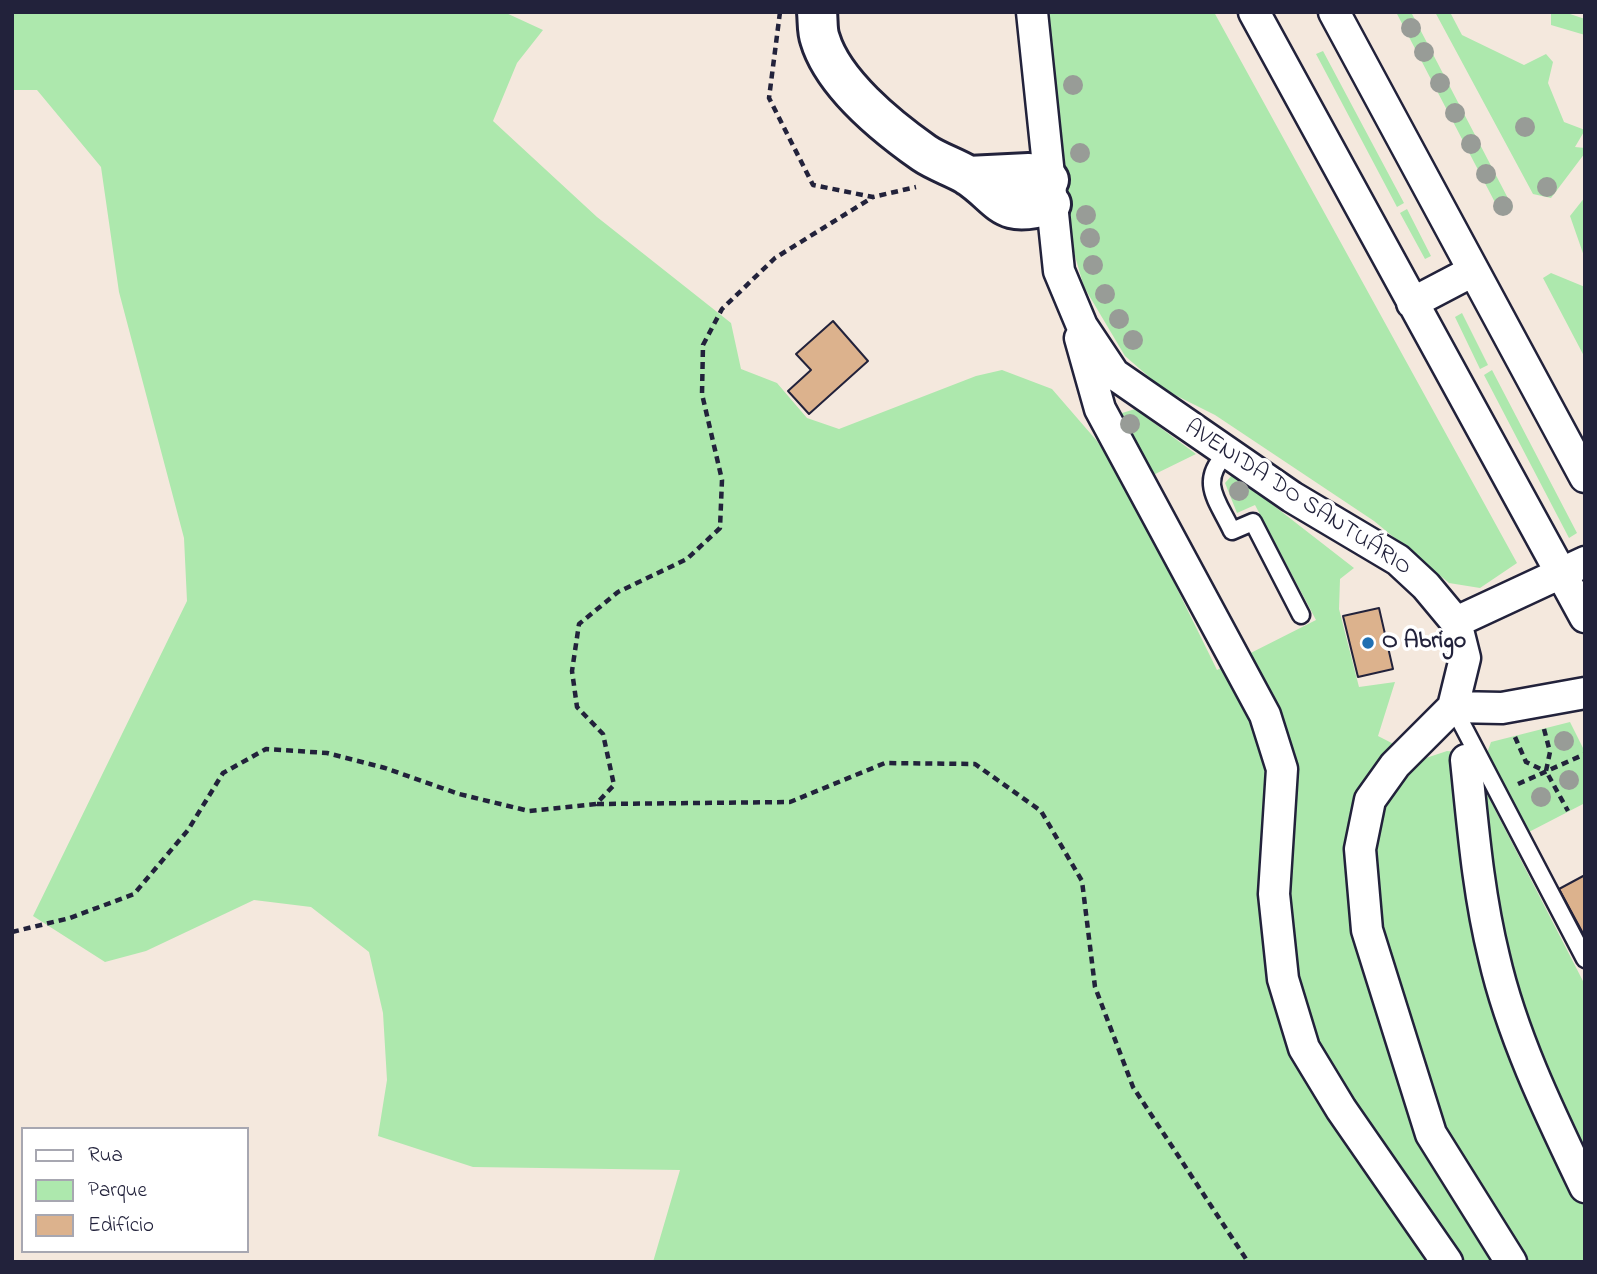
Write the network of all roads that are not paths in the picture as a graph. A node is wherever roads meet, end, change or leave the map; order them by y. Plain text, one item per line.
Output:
1 (817, 12) edge
2 (1032, 12) edge
3 (1254, 12) edge
4 (1334, 12) edge
5 (1050, 192) junction
6 (1473, 271) junction
7 (1065, 286) junction
8 (1412, 303) junction
9 (1226, 454) junction
10 (1585, 477) edge
11 (1573, 568) edge
12 (1301, 615) dead end
13 (1585, 617) edge
14 (1456, 622) junction
15 (1585, 693) edge
16 (1453, 707) junction
17 (1466, 760) dead end
18 (1585, 959) edge
19 (1585, 1186) edge
20 (1447, 1262) edge
21 (1511, 1262) edge

1 - 5 street
2 - 5 street, AVENIDA DO SANTUÁRIO
3 - 8 street
4 - 6 street
5 - 7 street, AVENIDA DO SANTUÁRIO
6 - 8 street
6 - 10 street
7 - 9 street, AVENIDA DO SANTUÁRIO
7 - 20 street, AVENIDA DO SANTUÁRIO
8 - 11 street
9 - 12 lane
9 - 14 street, AVENIDA DO SANTUÁRIO
11 - 13 street
11 - 14 street
14 - 16 street, AVENIDA DO SANTUÁRIO
15 - 16 street
16 - 18 lane
16 - 21 street
17 - 19 street

